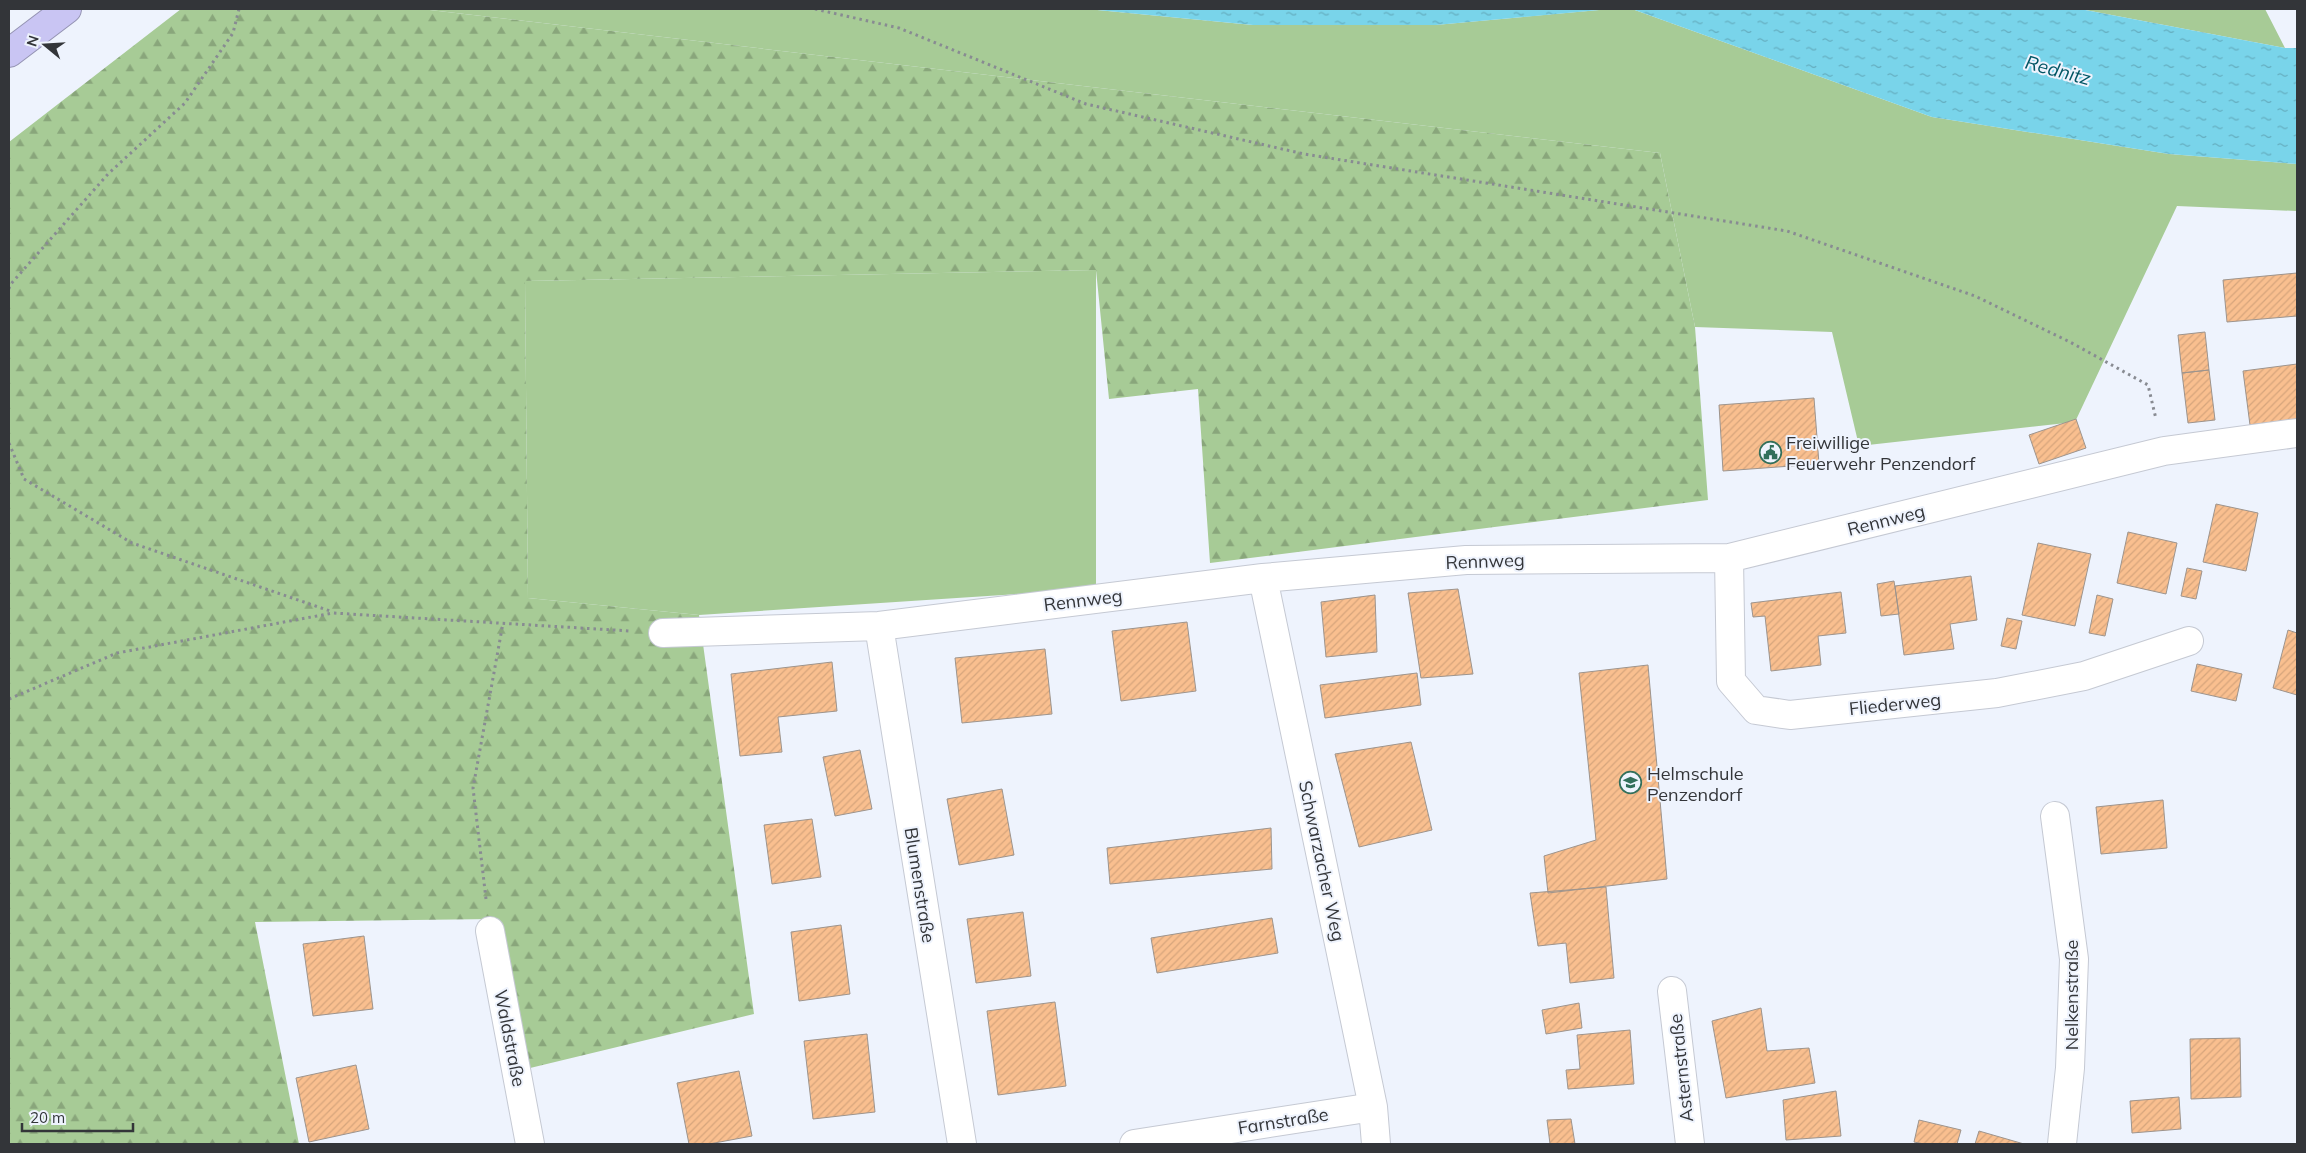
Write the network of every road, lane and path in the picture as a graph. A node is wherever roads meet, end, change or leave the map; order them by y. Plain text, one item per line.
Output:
1 (67, 9) edge
2 (239, 9) edge
3 (815, 9) edge
4 (9, 53) edge
5 (9, 289) edge
6 (2297, 433) edge
7 (9, 443) edge
8 (2164, 451) junction
9 (1729, 558) junction
10 (1263, 578) junction
11 (333, 612) junction
12 (503, 623) junction
13 (879, 626) junction
14 (663, 633) joint
15 (2189, 641) dead end
16 (9, 699) edge
17 (2055, 816) dead end
18 (490, 931) joint
19 (1672, 991) dead end
20 (1373, 1107) junction
21 (530, 1144) edge
22 (962, 1144) edge
23 (1134, 1144) edge
24 (1376, 1144) edge
25 (1690, 1144) edge
26 (2062, 1144) edge

1 - 4 highway
2 - 5 path
3 - 8 path
6 - 8 street, Rennweg
7 - 11 path
8 - 9 street, Rennweg
9 - 10 street, Rennweg
9 - 15 street, Fliederweg
10 - 13 street, Rennweg
10 - 20 street, Schwarzacher Weg
11 - 12 path
11 - 16 path
12 - 14 path
12 - 18 path
13 - 14 street, Rennweg
13 - 22 street, Blumenstraße
17 - 26 street, Nelkenstraße
18 - 21 street, Waldstraße
19 - 25 street, Asternstraße
20 - 23 street, Farnstraße
20 - 24 street, Schwarzacher Weg

